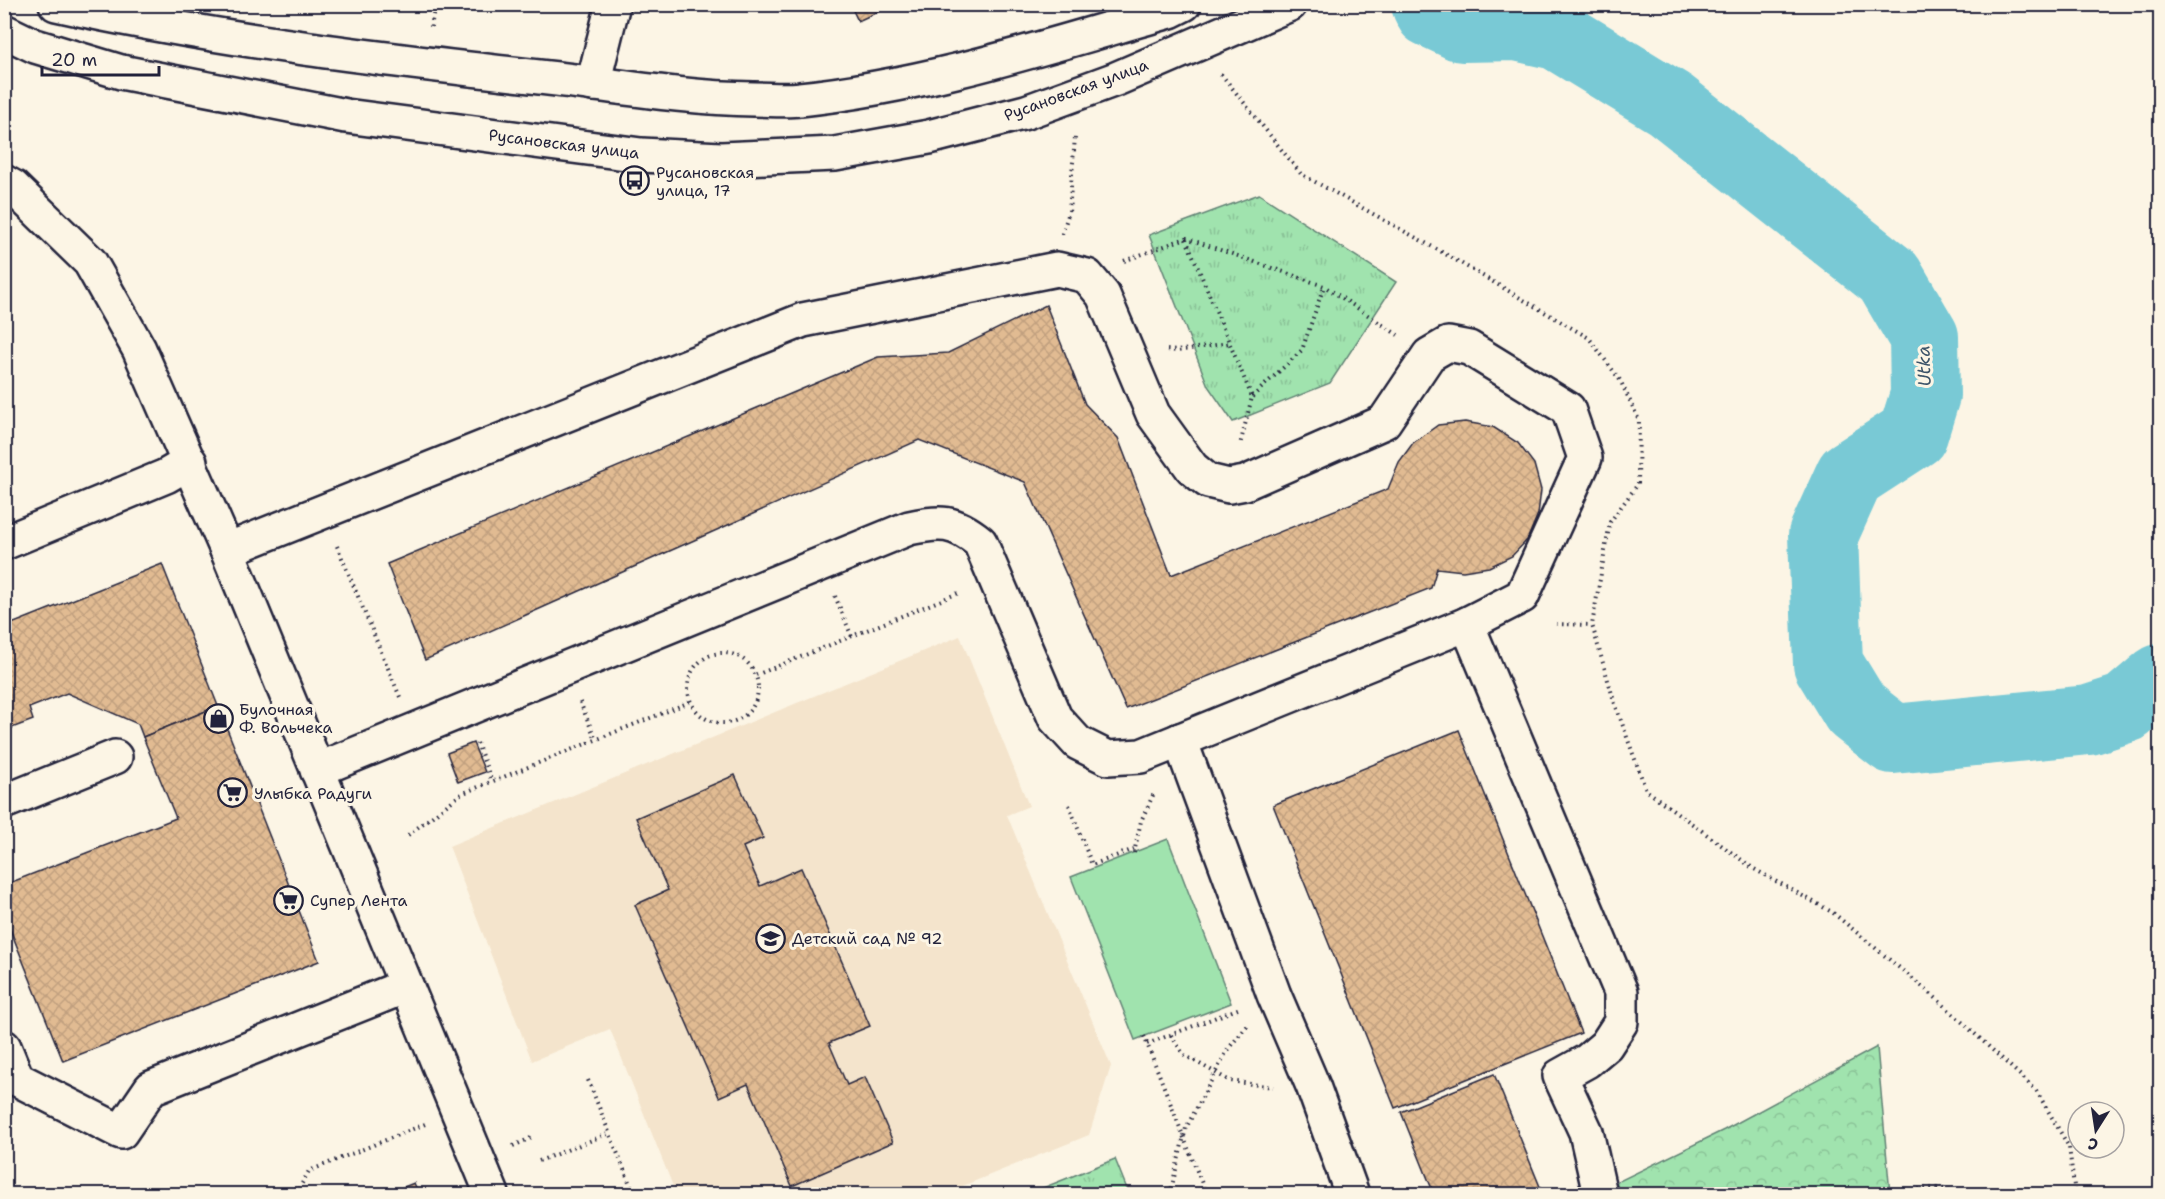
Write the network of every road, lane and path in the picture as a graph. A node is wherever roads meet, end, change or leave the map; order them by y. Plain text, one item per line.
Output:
1 (56, 4) edge
2 (435, 4) edge
3 (613, 4) edge
4 (1184, 4) edge
5 (1290, 4) edge
6 (4, 31) edge
7 (429, 36) dead end
8 (1220, 72) dead end
9 (593, 84) junction
10 (1075, 136) dead end
11 (4, 182) edge
12 (1186, 238) junction
13 (1072, 273) junction
14 (1324, 286) junction
15 (1229, 343) junction
16 (1125, 347) junction
17 (1429, 355) junction
18 (1252, 397) junction
19 (190, 462) junction
20 (1229, 486) junction
21 (323, 512) junction
22 (4, 543) edge
23 (227, 550) junction
24 (996, 578) junction
25 (1467, 624) junction
26 (1556, 624) dead end
27 (1592, 625) junction
28 (756, 675) junction
29 (690, 702) junction
30 (414, 730) junction
31 (1180, 740) junction
32 (115, 758) dead end
33 (317, 770) junction
34 (1155, 790) dead end
35 (4, 802) edge
36 (1069, 805) dead end
37 (408, 835) dead end
38 (406, 986) junction
39 (1274, 995) junction
40 (1171, 1035) junction
41 (1144, 1036) dead end
42 (1147, 1044) junction
43 (4, 1047) edge
44 (1215, 1073) junction
45 (588, 1080) dead end
46 (1313, 1086) junction
47 (431, 1121) dead end
48 (610, 1133) junction
49 (1184, 1139) junction
50 (539, 1161) dead end
51 (296, 1194) edge
52 (492, 1194) edge
53 (634, 1194) edge
54 (1131, 1194) edge
55 (1146, 1194) edge
56 (1170, 1194) edge
57 (1206, 1194) edge
58 (1352, 1194) edge
59 (1600, 1194) edge
60 (1901, 1194) edge
61 (1963, 1194) edge
62 (2075, 1194) edge

1 - 9 street
2 - 7 path
3 - 9 street
4 - 9 street
5 - 6 street, Русановская улица
8 - 27 path
10 - 13 path
11 - 19 street
12 - 13 path
12 - 14 path
12 - 15 path
13 - 16 street
13 - 21 street
14 - 17 path
14 - 18 path
15 - 16 path
15 - 18 path
16 - 20 street
17 - 20 street
17 - 25 street
18 - 20 path
19 - 22 street
19 - 23 street
21 - 23 street
21 - 30 path
23 - 33 street
24 - 28 path
24 - 30 street
24 - 31 street
25 - 31 street
25 - 59 street
26 - 27 path
27 - 62 path
28 - 29 path
28 - 29 path
29 - 37 path
30 - 33 street
31 - 39 street
32 - 35 street
33 - 38 street
34 - 36 path
38 - 43 street
38 - 52 street
39 - 40 path
39 - 44 path
39 - 46 street
40 - 42 path
40 - 44 path
41 - 42 path
42 - 49 path
44 - 46 path
44 - 49 path
45 - 48 path
46 - 58 street
47 - 51 path
48 - 50 path
48 - 53 path
49 - 56 path
49 - 57 path
54 - 55 path
60 - 61 path

